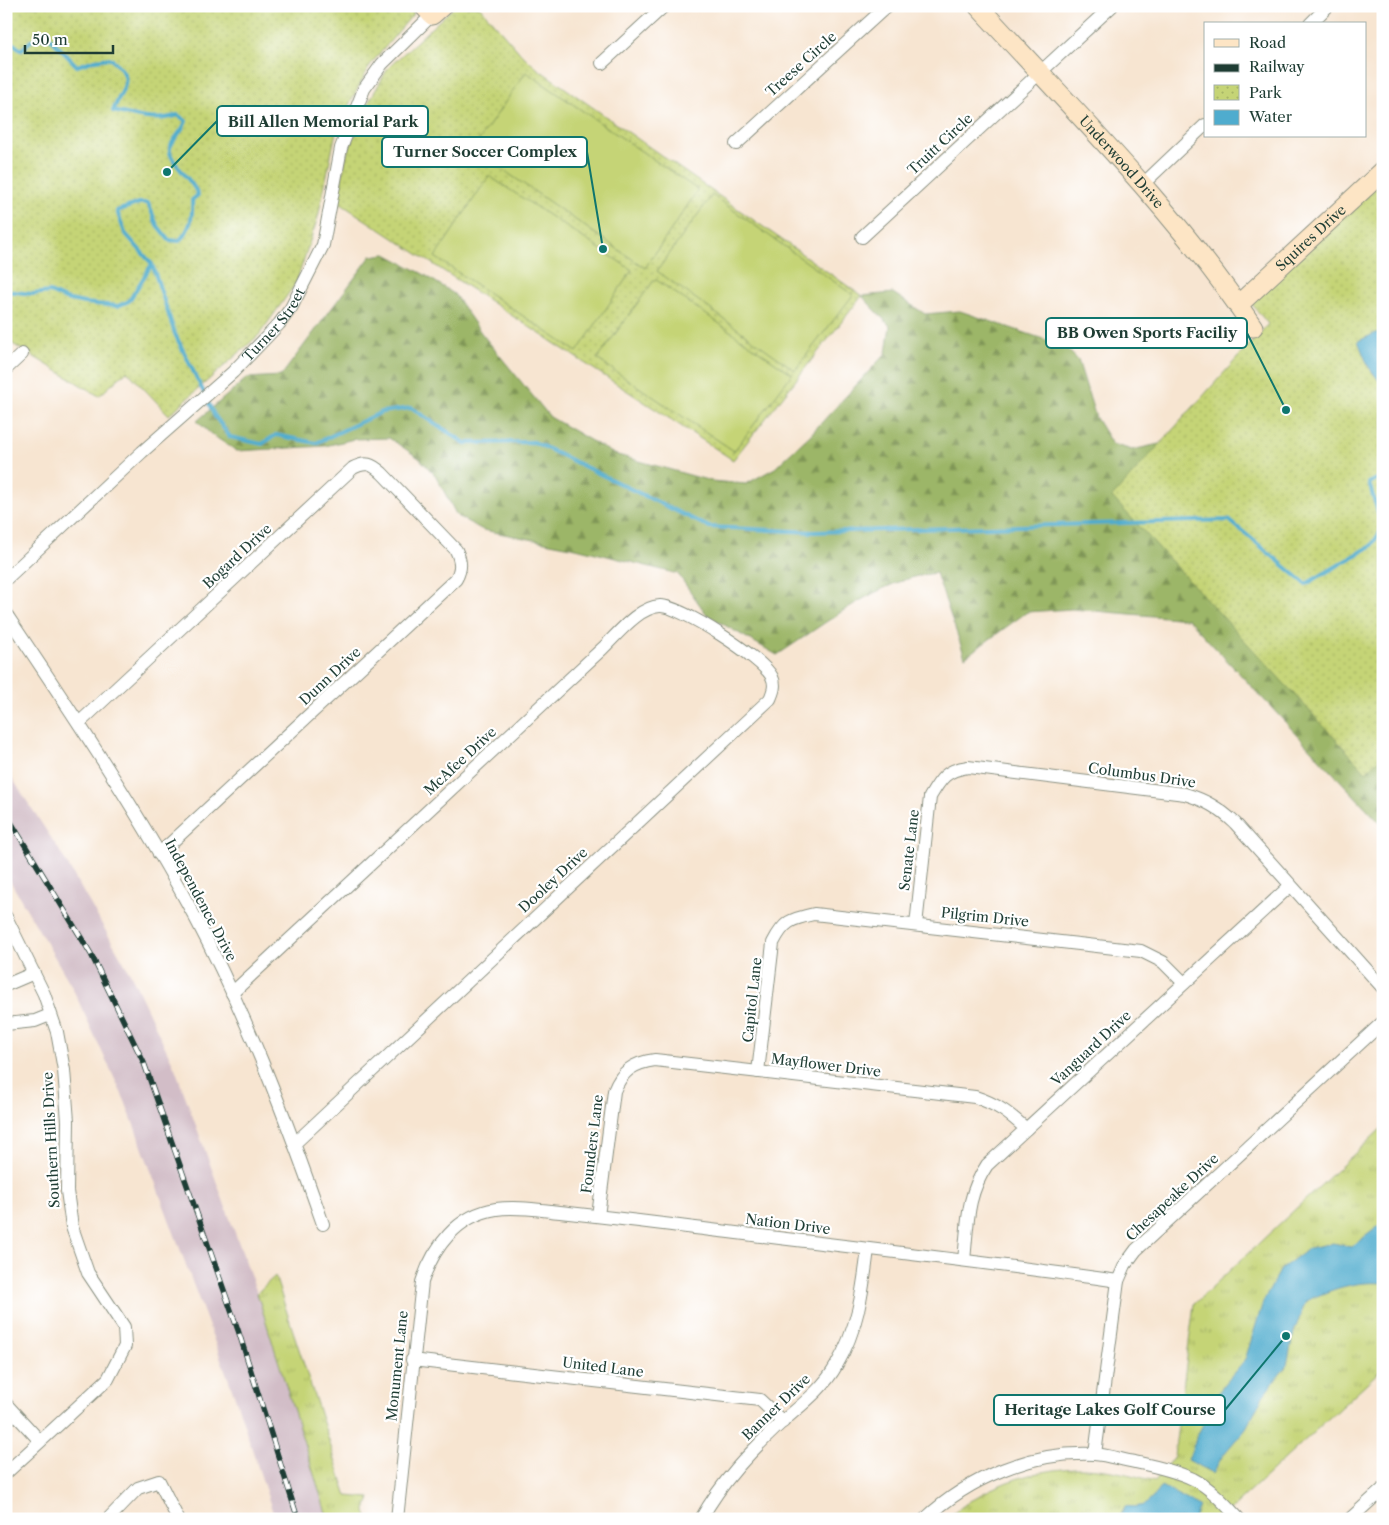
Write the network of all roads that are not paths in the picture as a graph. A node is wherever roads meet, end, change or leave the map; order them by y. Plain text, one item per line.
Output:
1 (664, 6) edge
2 (887, 6) edge
3 (978, 6) edge
4 (1112, 6) edge
5 (1328, 6) edge
6 (433, 9) edge
7 (1312, 22) edge
8 (602, 64) dead end
9 (1040, 74) junction
10 (1204, 126) edge
11 (736, 144) dead end
12 (1383, 172) edge
13 (1142, 185) junction
14 (862, 237) dead end
15 (1238, 305) junction
16 (1253, 327) dead end
17 (22, 354) dead end
18 (6, 369) edge
19 (417, 510) joint
20 (6, 579) edge
21 (6, 614) edge
22 (723, 636) joint
23 (79, 723) junction
24 (940, 780) joint
25 (160, 854) junction
26 (1290, 886) junction
27 (6, 917) edge
28 (916, 925) junction
29 (779, 932) joint
30 (34, 973) junction
31 (1184, 982) junction
32 (6, 985) edge
33 (1383, 988) edge
34 (232, 993) junction
35 (50, 1015) junction
36 (1383, 1022) edge
37 (6, 1024) edge
38 (758, 1072) junction
39 (619, 1078) joint
40 (1026, 1129) junction
41 (294, 1144) junction
42 (598, 1216) junction
43 (323, 1224) dead end
44 (456, 1227) joint
45 (868, 1249) junction
46 (964, 1260) junction
47 (1118, 1281) junction
48 (412, 1360) junction
49 (6, 1404) edge
50 (783, 1422) junction
51 (40, 1441) junction
52 (1095, 1454) junction
53 (6, 1473) edge
54 (1383, 1489) edge
55 (108, 1519) edge
56 (178, 1519) edge
57 (396, 1519) edge
58 (701, 1519) edge
59 (925, 1519) edge
60 (1239, 1519) edge
61 (1350, 1519) edge

1 - 8 street
2 - 11 street, Treese Circle
3 - 9 street, Underwood Drive
4 - 9 street, Truitt Circle
5 - 7 street
6 - 20 street, Turner Street
9 - 13 street, Underwood Drive
9 - 14 street, Truitt Circle
10 - 13 street
12 - 15 street, Squires Drive
13 - 15 street, Underwood Drive
15 - 16 street, Underwood Drive
17 - 18 street
19 - 23 street, Bogard Drive
19 - 25 street, Dunn Drive
21 - 23 street, Independence Drive
22 - 34 street, McAfee Drive
22 - 41 street, Dooley Drive
23 - 25 street, Independence Drive
24 - 26 street, Columbus Drive
24 - 28 street, Senate Lane
25 - 34 street, Independence Drive
26 - 31 street, Vanguard Drive
26 - 33 street, Columbus Drive
27 - 30 street, Southern Hills Drive
28 - 29 street, Pilgrim Drive
28 - 31 street, Pilgrim Drive
29 - 38 street, Capitol Lane
30 - 32 street
30 - 35 street, Southern Hills Drive
31 - 40 street, Vanguard Drive
34 - 41 street, Independence Drive
35 - 37 street
35 - 51 street, Southern Hills Drive
36 - 47 street, Chesapeake Drive
38 - 39 street, Mayflower Drive
38 - 40 street, Mayflower Drive
39 - 42 street, Founders Lane
40 - 46 street, Vanguard Drive
41 - 43 street, Independence Drive
42 - 44 street, Nation Drive
42 - 45 street, Nation Drive
44 - 48 street, Monument Lane
45 - 46 street, Nation Drive
45 - 50 street, Banner Drive
46 - 47 street, Nation Drive
47 - 52 street, Chesapeake Drive
48 - 50 street, United Lane
48 - 57 street, Monument Lane
49 - 51 street
50 - 58 street, Banner Drive
51 - 53 street, Southern Hills Drive
52 - 59 street
52 - 60 street
54 - 61 street
55 - 56 street

